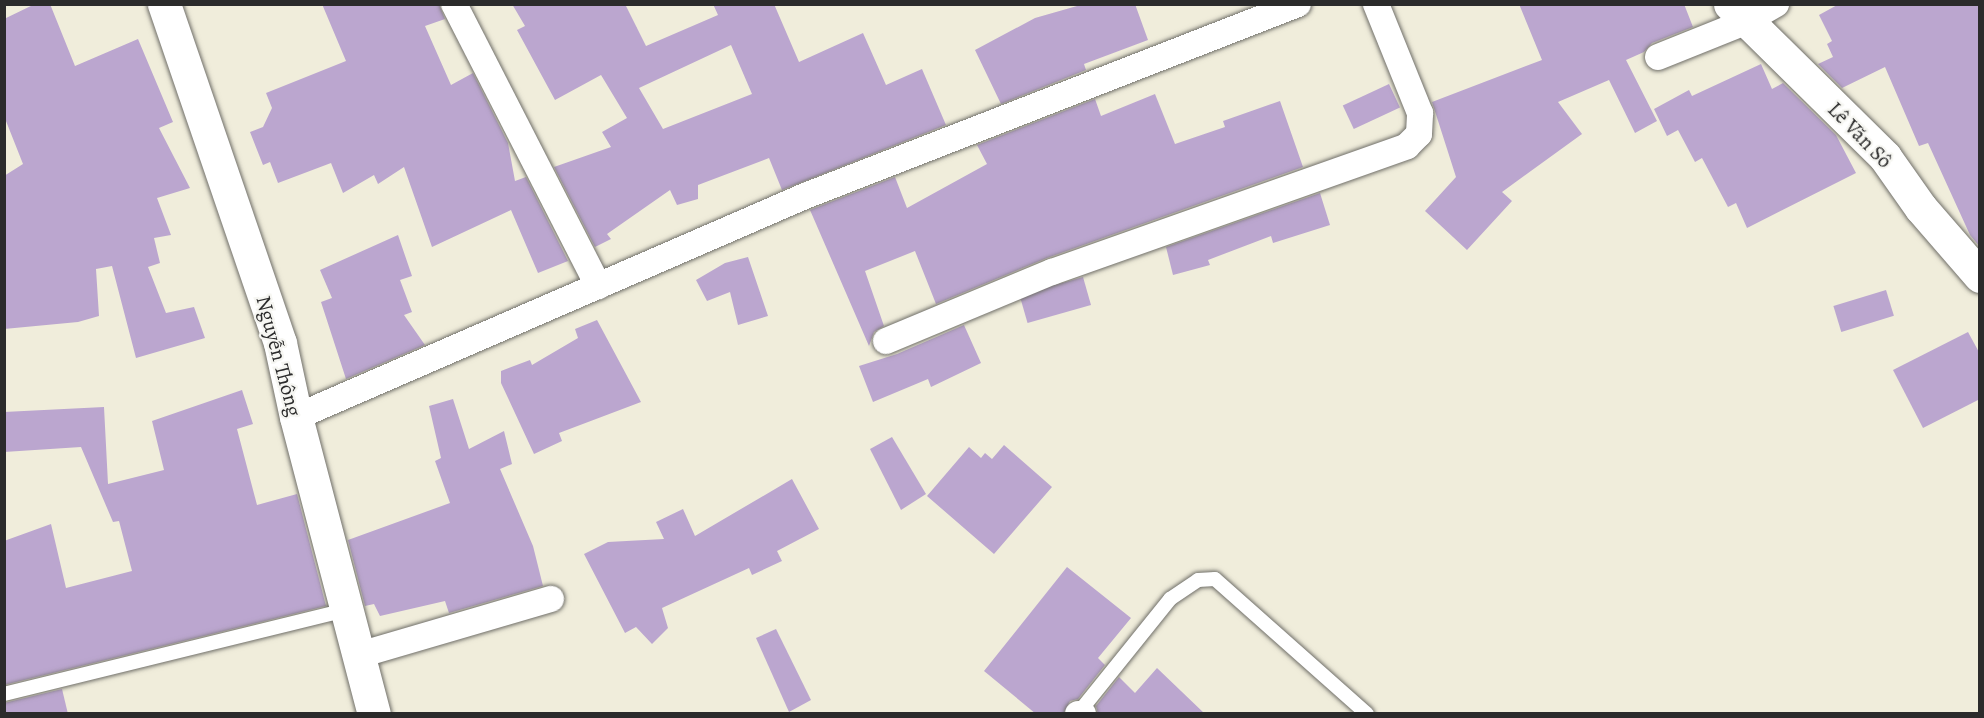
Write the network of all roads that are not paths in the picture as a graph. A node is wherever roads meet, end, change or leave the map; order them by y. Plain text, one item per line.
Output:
1 (164, 4) edge
2 (454, 4) edge
3 (1298, 4) edge
4 (1376, 4) edge
5 (1776, 4) edge
6 (1737, 13) edge
7 (1658, 57) dead end
8 (1980, 276) edge
9 (598, 286) junction
10 (885, 341) dead end
11 (296, 417) junction
12 (551, 599) dead end
13 (347, 610) junction
14 (359, 655) junction
15 (4, 694) edge
16 (1080, 713) edge
17 (374, 714) edge
18 (1367, 714) edge

1 - 11 street, Nguyễn Thông
2 - 9 street
3 - 9 street
4 - 10 street
5 - 6 street
6 - 7 street
6 - 8 street, Lê Văn Sô
9 - 11 street
11 - 13 street, Nguyễn Thông
12 - 14 street
13 - 14 street, Nguyễn Thông
13 - 15 lane
14 - 17 street, Nguyễn Thông
16 - 18 lane

